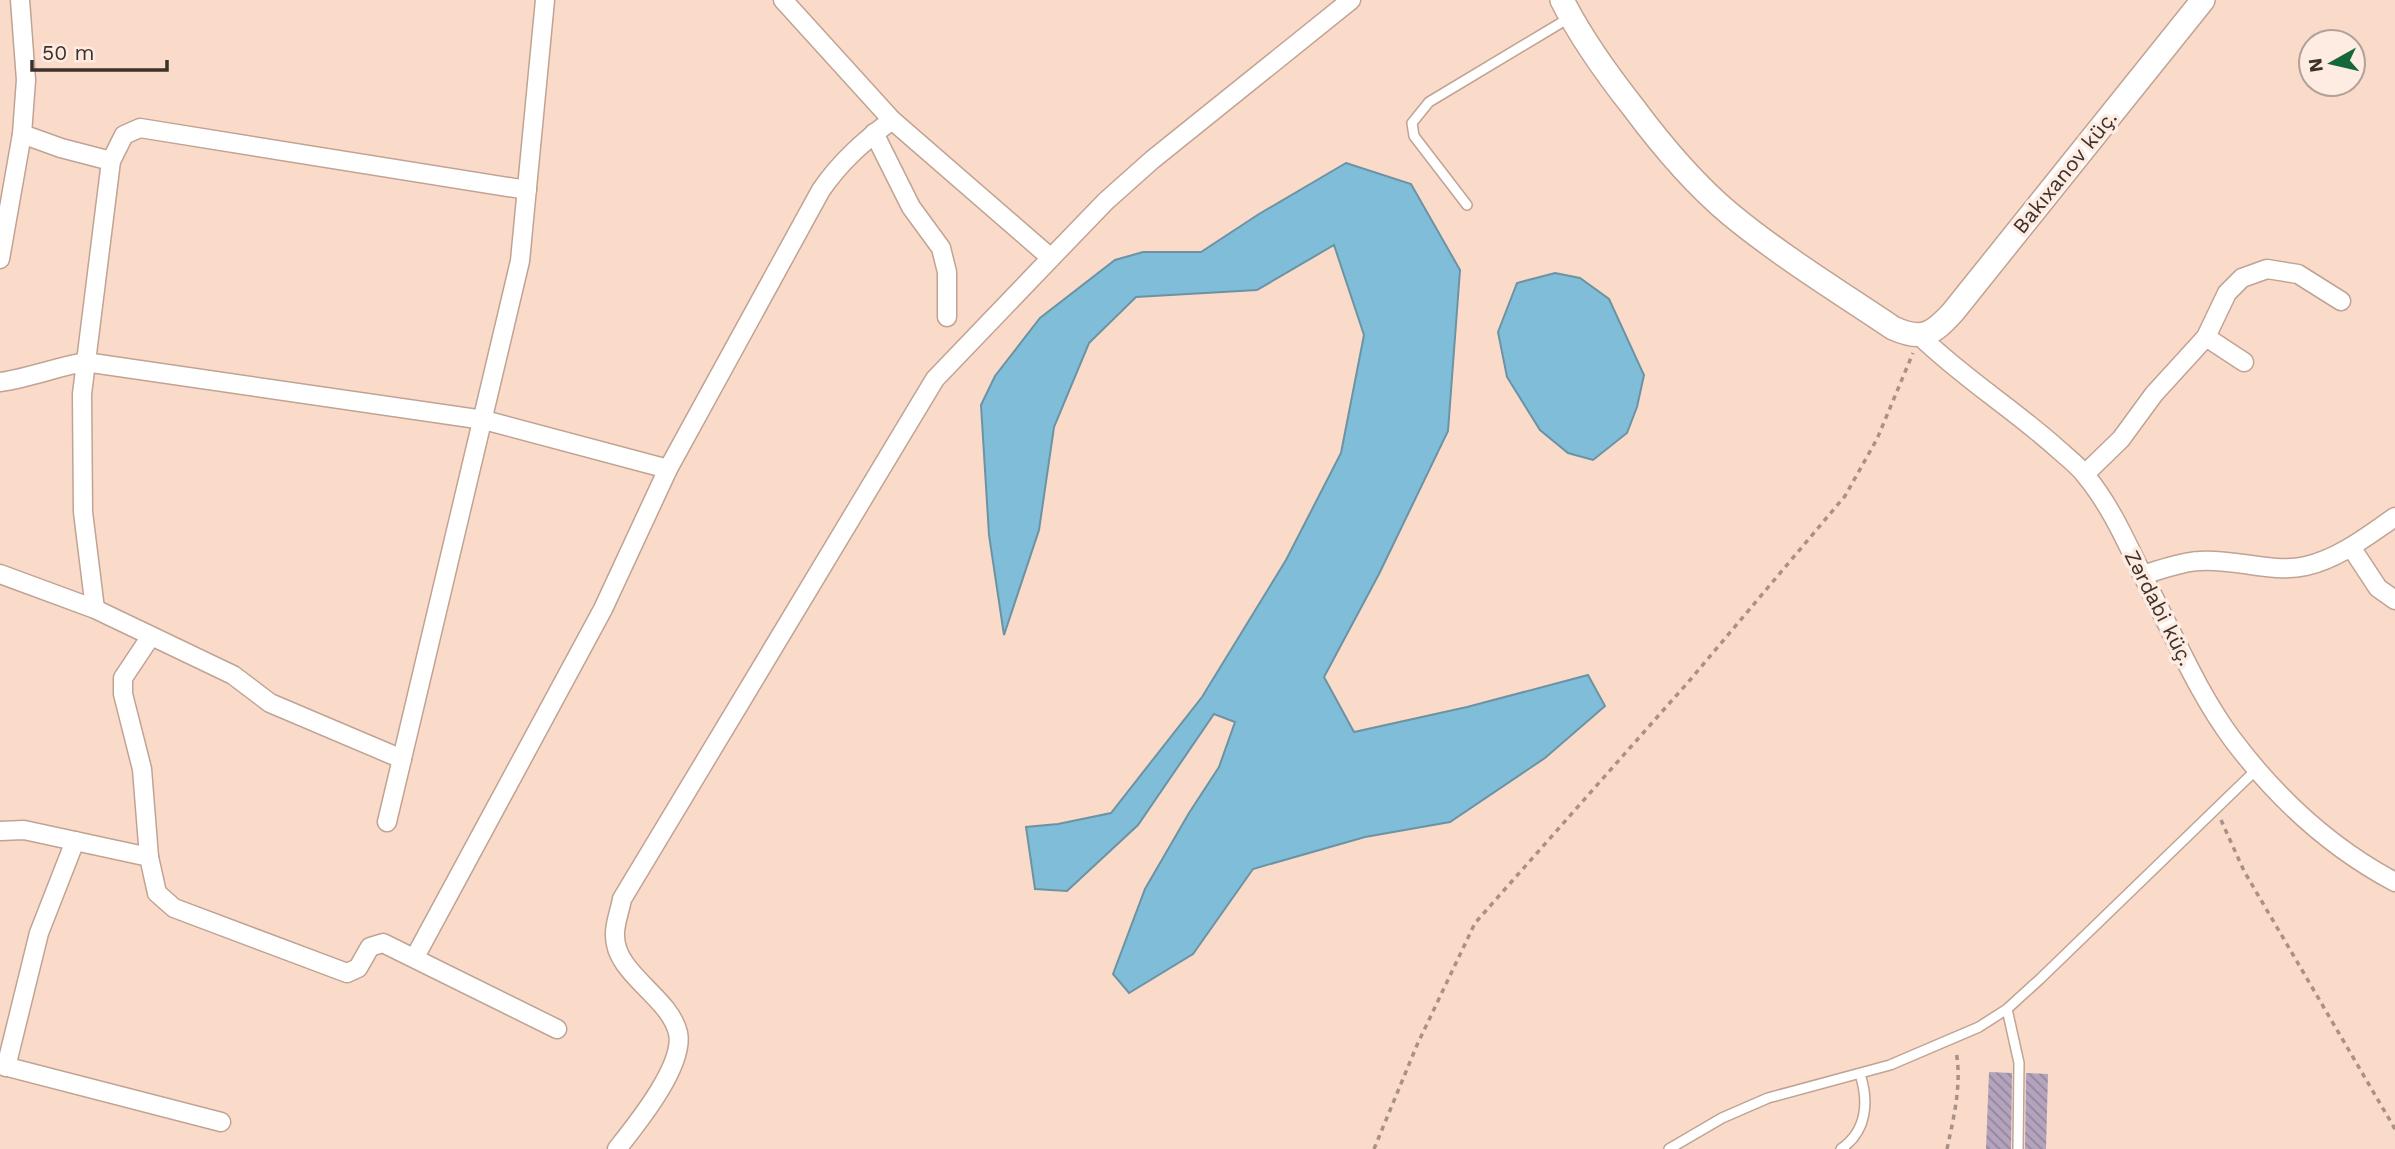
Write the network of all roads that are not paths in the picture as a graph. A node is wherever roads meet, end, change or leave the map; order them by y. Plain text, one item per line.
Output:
1 (20, 0) edge
2 (545, 0) edge
3 (1351, 0) edge
4 (2203, 0) edge
5 (788, 2) edge
6 (1566, 9) edge
7 (892, 120) junction
8 (22, 134) junction
9 (874, 134) junction
10 (111, 161) junction
11 (527, 190) junction
12 (1467, 205) dead end
13 (1052, 258) junction
14 (0, 259) edge
15 (2341, 301) dead end
16 (947, 317) dead end
17 (1920, 336) junction
18 (2206, 337) junction
19 (85, 362) junction
20 (2244, 362) dead end
21 (0, 382) edge
22 (484, 420) junction
23 (668, 469) junction
24 (2085, 474) junction
25 (2395, 517) edge
26 (2351, 547) junction
27 (0, 573) edge
28 (2142, 575) junction
29 (2395, 600) edge
30 (95, 609) junction
31 (151, 636) junction
32 (402, 759) junction
33 (2257, 769) junction
34 (387, 822) dead end
35 (0, 831) edge
36 (75, 841) junction
37 (149, 857) junction
38 (2395, 882) edge
39 (415, 957) junction
40 (2007, 1009) junction
41 (556, 1029) dead end
42 (3, 1066) edge
43 (1860, 1074) junction
44 (221, 1122) dead end
45 (617, 1149) edge
46 (1669, 1149) edge
47 (1841, 1149) edge
48 (2018, 1149) edge

1 - 8 street
2 - 11 street
3 - 13 street
4 - 17 street, Bakıxanov küç.
5 - 7 street
6 - 12 lane
6 - 17 street
7 - 9 street
7 - 13 street
8 - 10 street
8 - 14 street
9 - 16 street
9 - 23 street
10 - 11 street
10 - 19 street
11 - 22 street
13 - 45 street
15 - 18 street
17 - 24 street, Zərdabi küç.
18 - 20 street
18 - 24 street
19 - 21 street
19 - 22 street
19 - 30 street
22 - 23 street
22 - 32 street
23 - 39 street
24 - 28 street, Zərdabi küç.
25 - 26 street
26 - 28 street
26 - 29 street
27 - 30 street
28 - 33 street, Zərdabi küç.
30 - 31 street
31 - 32 street
31 - 37 street
32 - 34 street
33 - 38 street, Zərdabi küç.
33 - 40 lane
35 - 36 street
36 - 37 street
36 - 42 street
37 - 39 street
39 - 41 street
40 - 43 lane
40 - 48 lane
42 - 44 street
43 - 46 lane
43 - 47 lane

